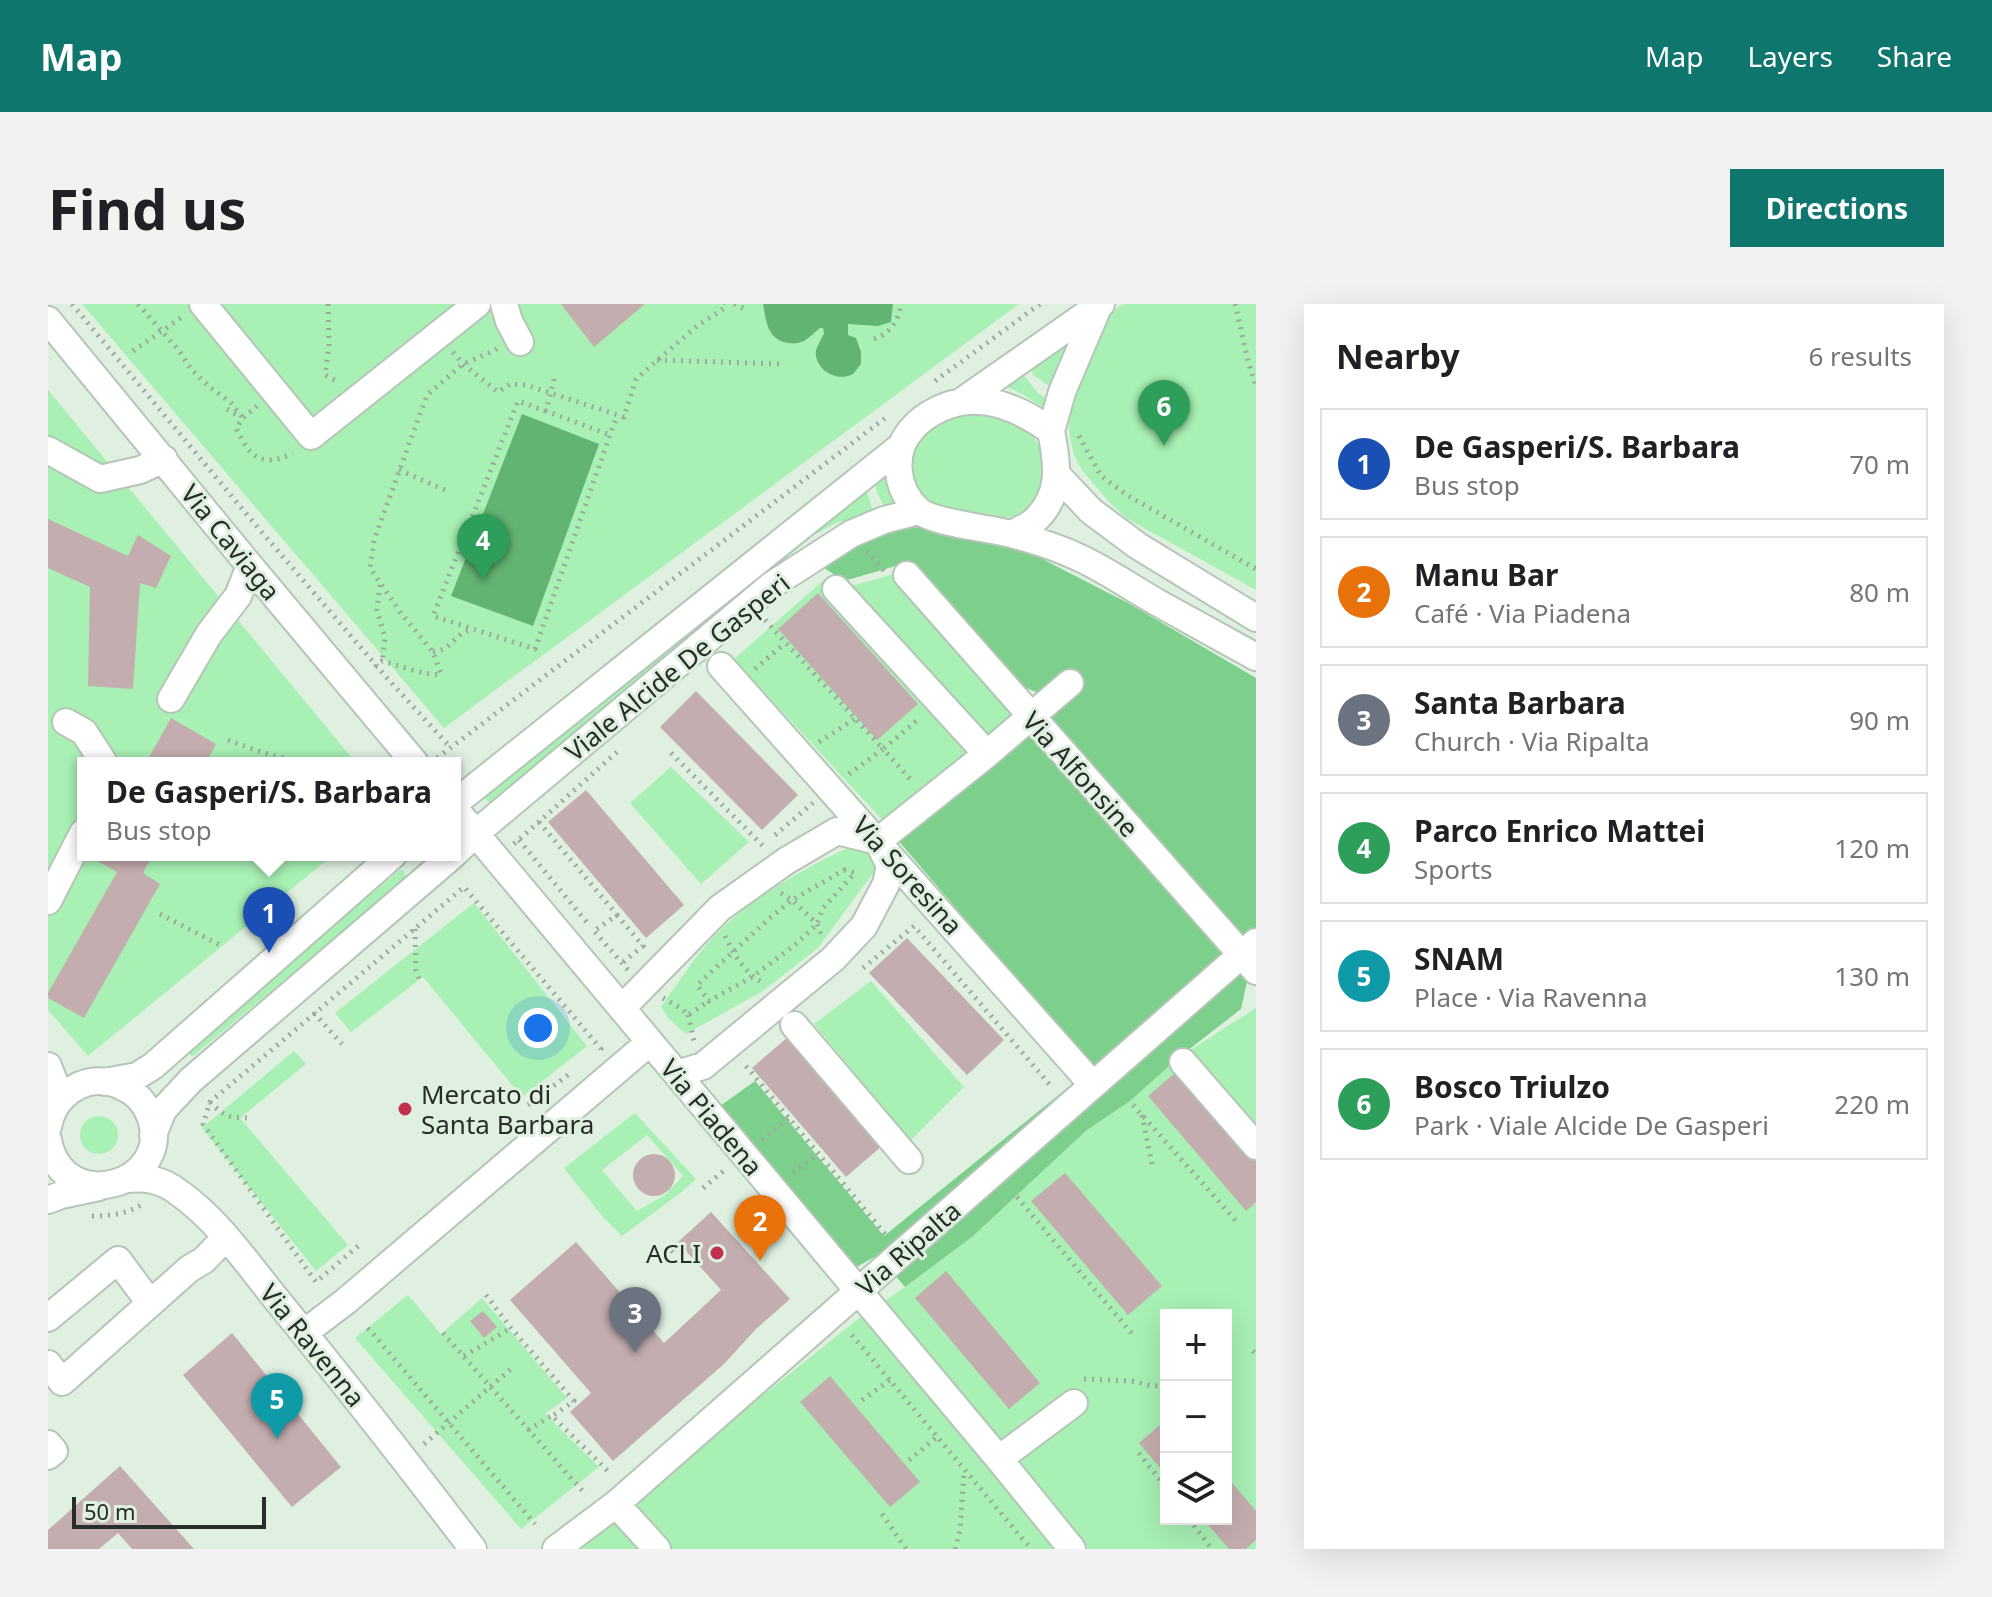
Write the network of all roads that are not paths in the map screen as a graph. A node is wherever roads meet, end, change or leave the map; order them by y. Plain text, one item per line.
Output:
1 (203, 304) edge
2 (477, 304) edge
3 (504, 304) edge
4 (1100, 305) edge
5 (48, 320) edge
6 (517, 337) road end
7 (961, 402) junction
8 (1051, 431) junction
9 (900, 447) junction
10 (48, 450) edge
11 (164, 459) junction
12 (1057, 475) junction
13 (919, 511) junction
14 (1011, 534) junction
15 (250, 566) junction
16 (907, 575) dead end
17 (836, 589) dead end
18 (1256, 618) edge
19 (1256, 657) edge
20 (721, 666) dead end
21 (1070, 683) dead end
22 (171, 699) dead end
23 (1030, 717) junction
24 (66, 722) dead end
25 (987, 754) junction
26 (100, 757) edge
27 (426, 757) edge
28 (461, 801) edge
29 (461, 814) edge
30 (476, 833) junction
31 (878, 841) junction
32 (77, 845) edge
33 (461, 847) edge
34 (386, 861) edge
35 (446, 861) edge
36 (48, 901) edge
37 (1251, 956) edge
38 (622, 1008) junction
39 (794, 1025) dead end
40 (650, 1042) junction
41 (1183, 1062) dead end
42 (48, 1066) edge
43 (677, 1074) junction
44 (105, 1082) junction
45 (1093, 1085) junction
46 (61, 1099) junction
47 (48, 1127) edge
48 (153, 1135) junction
49 (48, 1140) edge
50 (1256, 1146) edge
51 (909, 1160) dead end
52 (127, 1179) junction
53 (100, 1186) junction
54 (48, 1200) edge
55 (225, 1238) junction
56 (857, 1292) junction
57 (150, 1303) junction
58 (48, 1318) edge
59 (304, 1333) junction
60 (48, 1364) edge
61 (1075, 1390) road end
62 (48, 1444) edge
63 (48, 1456) edge
64 (999, 1459) junction
65 (614, 1504) junction
66 (473, 1549) edge
67 (556, 1549) edge
68 (657, 1549) edge
69 (1072, 1549) edge

1 - 2 street
3 - 6 street
4 - 7 street
4 - 8 street
5 - 11 street, Via Caviaga
7 - 8 street
7 - 9 street
8 - 12 street
9 - 13 street
9 - 28 street, Viale Alcide De Gasperi
10 - 11 street
11 - 15 street, Via Caviaga
12 - 14 street
12 - 18 street
13 - 14 street
13 - 30 street, Viale Alcide De Gasperi
14 - 19 street
15 - 22 street
15 - 27 street, Via Caviaga
16 - 23 street, Via Alfonsine
17 - 25 street
20 - 31 street, Via Soresina
21 - 23 street
23 - 25 street
23 - 37 street, Via Alfonsine
24 - 26 street
25 - 31 street
29 - 30 street, Via Piadena
30 - 33 street, Viale Alcide De Gasperi
30 - 38 street, Via Piadena
31 - 38 street
31 - 43 street
31 - 45 street, Via Soresina
32 - 36 street
34 - 44 street
35 - 48 street, Viale Alcide De Gasperi
37 - 45 street, Via Ripalta
38 - 40 street, Via Piadena
39 - 51 street
40 - 43 street, Via Piadena
40 - 59 street
41 - 50 street
42 - 46 street
43 - 56 street, Via Piadena
44 - 46 street
44 - 48 street
45 - 56 street, Via Ripalta
46 - 47 street
48 - 52 street, Viale Alcide De Gasperi
49 - 53 street
52 - 53 street
52 - 55 street, Via Ravenna
53 - 54 street
55 - 57 street
55 - 59 street, Via Ravenna
56 - 64 street, Via Piadena
56 - 65 street, Via Ripalta
57 - 58 street
57 - 60 street
59 - 66 street, Via Ravenna
61 - 64 street
62 - 63 street
64 - 69 street, Via Piadena
65 - 67 street, Via Ripalta
65 - 68 street

